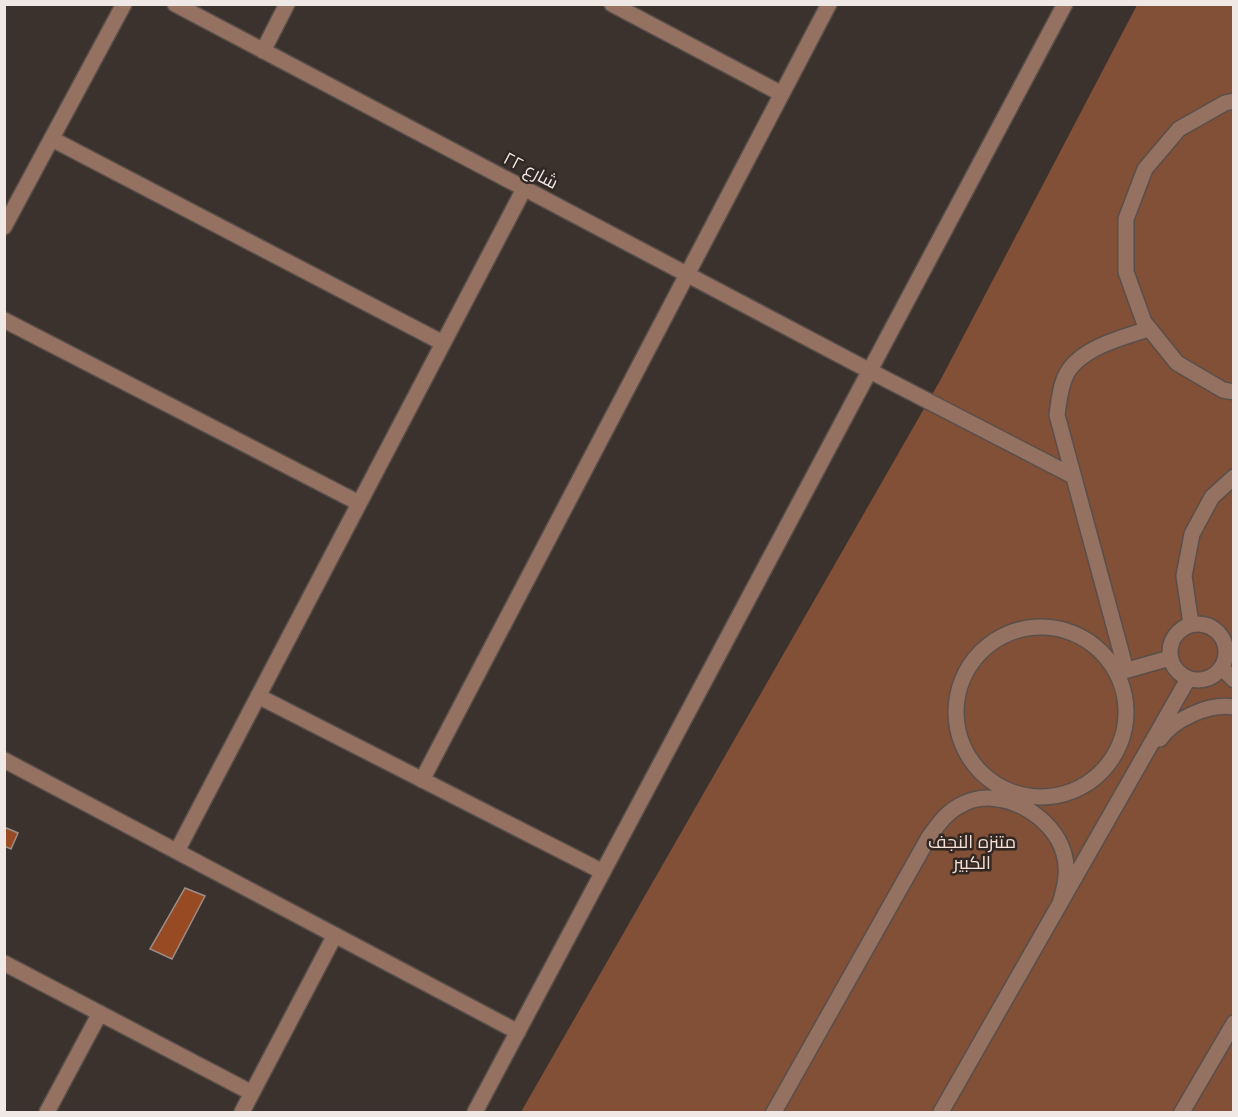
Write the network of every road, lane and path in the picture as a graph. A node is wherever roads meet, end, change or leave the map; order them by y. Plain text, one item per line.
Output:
1 (124, 4) edge
2 (175, 4) edge
3 (287, 4) edge
4 (612, 4) edge
5 (829, 4) edge
6 (1065, 4) edge
7 (263, 51) junction
8 (782, 94) junction
9 (1233, 101) edge
10 (52, 139) junction
11 (524, 189) junction
12 (4, 227) edge
13 (687, 275) junction
14 (4, 320) edge
15 (1149, 329) junction
16 (443, 343) junction
17 (870, 371) junction
18 (1233, 392) edge
19 (1073, 476) junction
20 (1233, 477) edge
21 (359, 503) junction
22 (1191, 624) junction
23 (1170, 658) junction
24 (1222, 668) junction
25 (1122, 671) junction
26 (1188, 679) junction
27 (1233, 680) edge
28 (258, 696) junction
29 (1233, 707) edge
30 (4, 760) edge
31 (1136, 770) junction
32 (422, 780) junction
33 (1013, 798) junction
34 (177, 851) junction
35 (603, 872) junction
36 (1060, 904) junction
37 (334, 935) junction
38 (4, 963) edge
39 (100, 1013) junction
40 (1233, 1023) edge
41 (518, 1032) junction
42 (252, 1093) junction
43 (47, 1113) edge
44 (242, 1113) edge
45 (475, 1113) edge
46 (774, 1113) edge
47 (941, 1113) edge
48 (1182, 1113) edge

1 - 10 street
2 - 7 street, شارع ٢٢
3 - 7 street
4 - 8 street
5 - 8 street
6 - 17 street
7 - 11 street, شارع ٢٢
8 - 13 street
9 - 15 street
10 - 12 street
10 - 16 street
11 - 13 street, شارع ٢٢
11 - 16 street
13 - 17 street, شارع ٢٢
13 - 32 street
14 - 21 street
15 - 18 street
15 - 19 street
16 - 21 street
17 - 19 street, شارع ٢٢
17 - 35 street
19 - 25 street
20 - 22 street
21 - 28 street
22 - 23 street
22 - 24 street
23 - 25 street
23 - 26 street
24 - 26 street
24 - 27 street
25 - 33 street
25 - 33 street
26 - 31 street
28 - 32 street
28 - 34 street
29 - 31 street
30 - 34 street
31 - 36 street
32 - 35 street
33 - 36 street
33 - 46 street
34 - 37 street
35 - 41 street
36 - 47 street
37 - 41 street
37 - 42 street
38 - 39 street
39 - 42 street
39 - 43 street
40 - 48 street
41 - 45 street
42 - 44 street

